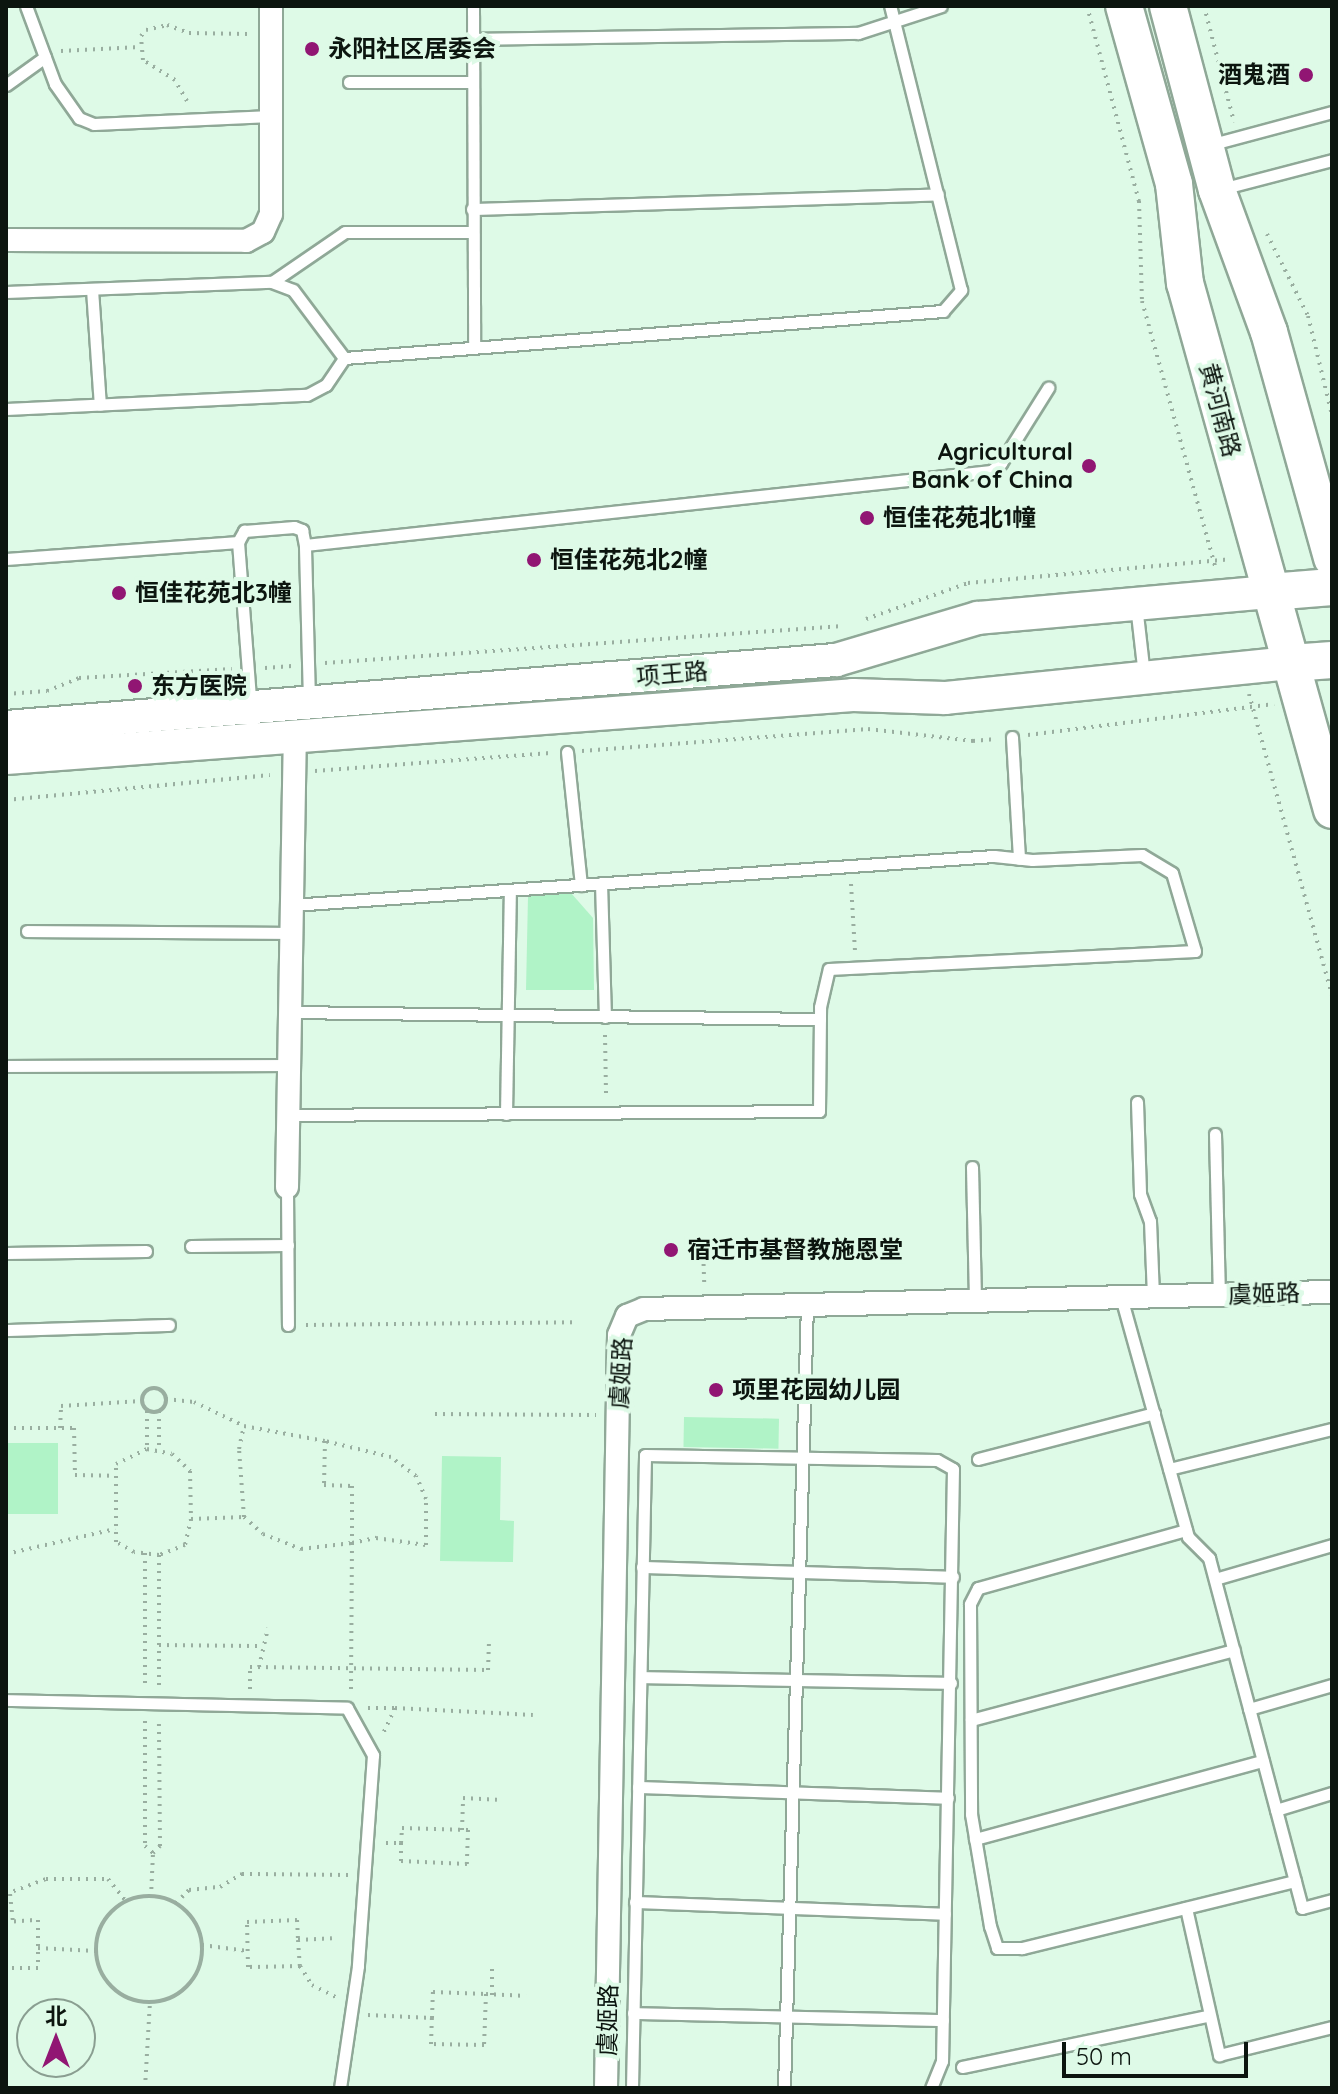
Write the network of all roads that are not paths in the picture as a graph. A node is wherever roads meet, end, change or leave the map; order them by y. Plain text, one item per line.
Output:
1 (26, 6) edge
2 (271, 6) edge
3 (473, 6) edge
4 (890, 6) edge
5 (941, 6) edge
6 (1124, 6) edge
7 (1168, 6) edge
8 (894, 21) junction
9 (473, 39) junction
10 (44, 54) junction
11 (349, 82) dead end
12 (472, 82) junction
13 (6, 85) edge
14 (1332, 112) edge
15 (271, 116) junction
16 (1222, 142) junction
17 (1332, 160) edge
18 (1217, 190) junction
19 (938, 194) junction
20 (472, 209) junction
21 (472, 232) junction
22 (6, 240) edge
23 (272, 282) junction
24 (92, 289) junction
25 (6, 292) edge
26 (474, 348) junction
27 (344, 358) junction
28 (1048, 388) dead end
29 (100, 405) junction
30 (6, 409) edge
31 (238, 542) junction
32 (305, 545) junction
33 (1332, 558) edge
34 (6, 559) edge
35 (1332, 587) edge
36 (1270, 592) junction
37 (1136, 604) junction
38 (1332, 660) edge
39 (1291, 663) junction
40 (1145, 678) junction
41 (251, 708) junction
42 (306, 723) junction
43 (6, 727) edge
44 (1012, 737) road end
45 (253, 739) junction
46 (567, 752) road end
47 (6, 758) edge
48 (1332, 810) edge
49 (1019, 859) junction
50 (601, 883) junction
51 (581, 885) junction
52 (510, 890) junction
53 (291, 905) junction
54 (27, 931) dead end
55 (291, 933) junction
56 (289, 1012) junction
57 (508, 1015) junction
58 (605, 1017) junction
59 (820, 1019) junction
60 (288, 1065) junction
61 (6, 1066) edge
62 (1137, 1102) dead end
63 (506, 1114) junction
64 (288, 1115) junction
65 (1215, 1134) dead end
66 (972, 1167) dead end
67 (287, 1187) joint
68 (288, 1245) junction
69 (191, 1246) dead end
70 (146, 1251) dead end
71 (6, 1253) edge
72 (1332, 1292) edge
73 (1219, 1295) junction
74 (1153, 1296) junction
75 (1121, 1297) junction
76 (975, 1301) junction
77 (807, 1304) junction
78 (169, 1325) dead end
79 (288, 1325) road end
80 (6, 1330) edge
81 (1154, 1413) junction
82 (1332, 1429) edge
83 (803, 1457) junction
84 (978, 1459) dead end
85 (1169, 1469) junction
86 (1186, 1530) junction
87 (1332, 1545) edge
88 (642, 1567) junction
89 (799, 1571) junction
90 (953, 1577) junction
91 (1215, 1579) junction
92 (1234, 1650) junction
93 (641, 1677) junction
94 (796, 1680) junction
95 (951, 1683) junction
96 (1332, 1685) edge
97 (6, 1700) edge
98 (1249, 1709) junction
99 (971, 1720) junction
100 (1263, 1761) junction
101 (638, 1787) junction
102 (793, 1792) junction
103 (1332, 1793) edge
104 (948, 1798) junction
105 (1276, 1810) junction
106 (975, 1839) junction
107 (1295, 1881) junction
108 (1332, 1900) edge
109 (635, 1902) junction
110 (790, 1907) junction
111 (1186, 1908) junction
112 (945, 1914) junction
113 (633, 2013) junction
114 (1210, 2015) junction
115 (786, 2016) junction
116 (943, 2020) junction
117 (1332, 2027) edge
118 (962, 2067) dead end
119 (934, 2086) edge
120 (340, 2088) edge
121 (606, 2088) edge
122 (632, 2088) edge
123 (784, 2088) edge

1 - 10 lane
2 - 15 street
3 - 9 lane
4 - 8 lane
5 - 8 lane
6 - 36 main road, 黄河南路
7 - 16 main road
8 - 9 lane
8 - 19 lane
9 - 12 lane
10 - 13 lane
10 - 15 lane
11 - 12 lane
12 - 20 lane
14 - 16 lane
15 - 22 street
16 - 18 main road
17 - 18 lane
18 - 33 main road
19 - 20 lane
19 - 26 lane
20 - 21 lane
21 - 23 lane
21 - 26 lane
23 - 24 lane
23 - 27 lane
24 - 25 lane
24 - 29 lane
26 - 27 lane
27 - 29 lane
28 - 32 lane
29 - 30 lane
31 - 32 lane
31 - 34 lane
31 - 41 lane
32 - 42 lane
35 - 36 main road, 项王路
36 - 37 main road, 项王路
36 - 39 main road, 黄河南路
37 - 40 lane
37 - 42 main road, 项王路
38 - 39 main road, 项王路
39 - 40 main road, 项王路
39 - 48 main road, 黄河南路
40 - 42 main road, 项王路
41 - 42 main road, 项王路
41 - 43 main road, 项王路
41 - 45 lane
42 - 45 main road, 项王路
42 - 53 street
44 - 49 lane
45 - 47 main road, 项王路
46 - 51 lane
49 - 50 lane
49 - 59 lane
50 - 51 lane
50 - 58 lane
51 - 52 lane
52 - 53 lane
52 - 57 lane
53 - 55 street
54 - 55 lane
55 - 56 street
56 - 57 lane
56 - 60 street
57 - 58 lane
57 - 63 lane
58 - 59 lane
59 - 63 lane
60 - 61 lane
60 - 64 street
62 - 74 lane
63 - 64 lane
64 - 67 street
65 - 73 lane
66 - 76 lane
67 - 68 lane
68 - 69 lane
68 - 79 lane
70 - 71 lane
72 - 73 street, 虞姬路
73 - 74 street, 虞姬路
74 - 75 street, 虞姬路
75 - 76 street, 虞姬路
75 - 81 lane
76 - 77 street, 虞姬路
77 - 83 lane
77 - 121 street, 虞姬路
78 - 80 lane
81 - 84 lane
81 - 85 lane
82 - 85 lane
83 - 88 lane
83 - 89 lane
83 - 90 lane
85 - 86 lane
86 - 91 lane
86 - 99 lane
87 - 91 lane
88 - 89 lane
88 - 93 lane
89 - 90 lane
89 - 94 lane
90 - 95 lane
91 - 92 lane
92 - 98 lane
92 - 99 lane
93 - 94 lane
93 - 101 lane
94 - 95 lane
94 - 102 lane
95 - 104 lane
96 - 98 lane
97 - 120 lane
98 - 100 lane
99 - 106 lane
100 - 105 lane
100 - 106 lane
101 - 102 lane
101 - 109 lane
102 - 104 lane
102 - 110 lane
103 - 105 lane
104 - 112 lane
105 - 107 lane
106 - 111 lane
107 - 108 lane
107 - 111 lane
109 - 110 lane
109 - 113 lane
110 - 112 lane
110 - 115 lane
111 - 114 lane
112 - 116 lane
113 - 115 lane
113 - 122 lane
114 - 117 lane
114 - 118 lane
115 - 116 lane
115 - 123 lane
116 - 119 lane

